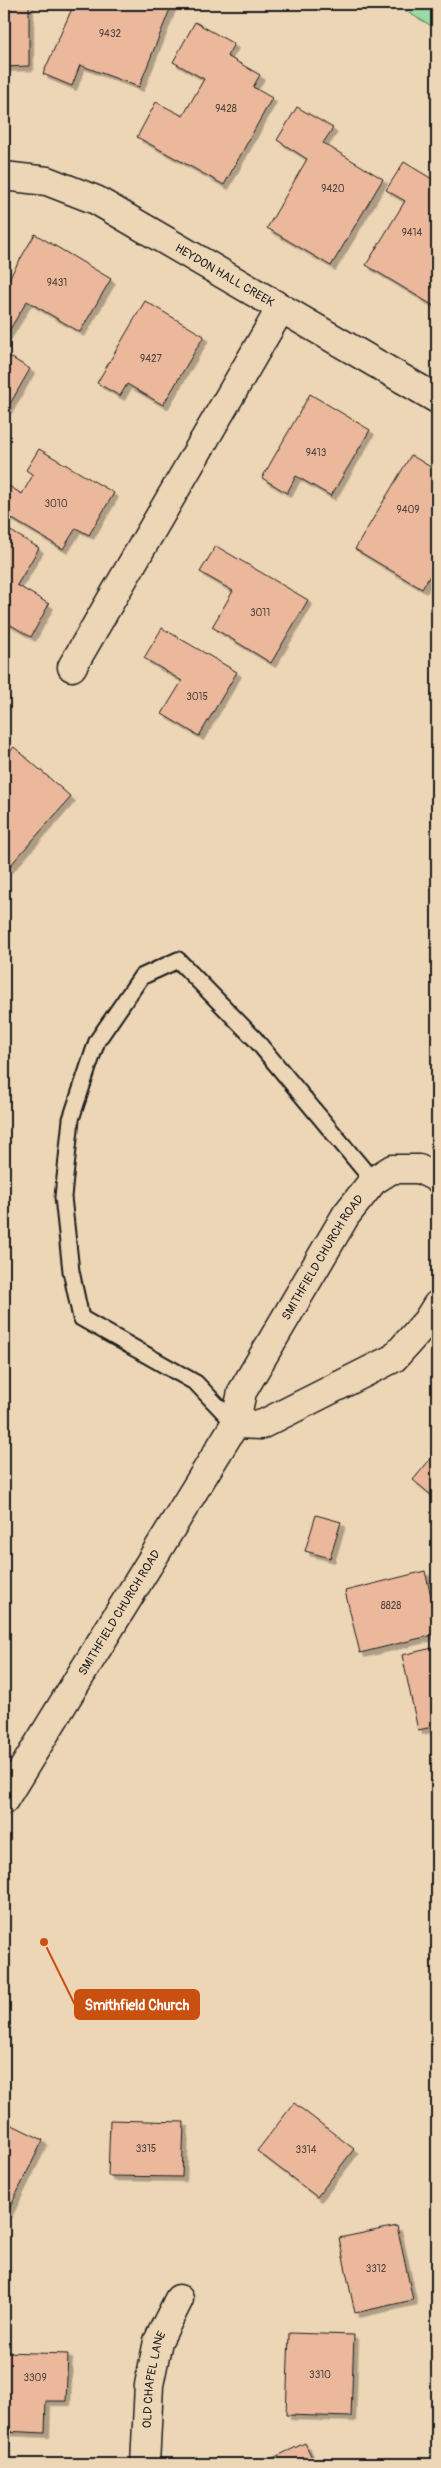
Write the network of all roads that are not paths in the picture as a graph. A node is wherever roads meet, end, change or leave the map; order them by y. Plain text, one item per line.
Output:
1 (4, 176) edge
2 (281, 308) junction
3 (437, 399) edge
4 (72, 667) dead end
5 (431, 1168) edge
6 (373, 1181) junction
7 (437, 1305) edge
8 (235, 1424) junction
9 (4, 1800) edge
10 (179, 2299) dead end
11 (145, 2464) edge

1 - 2 street, HEYDON HALL CREEK
2 - 3 street, HEYDON HALL CREEK
2 - 4 street
5 - 6 street, SMITHFIELD CHURCH ROAD
6 - 8 street, SMITHFIELD CHURCH ROAD
6 - 8 lane
7 - 8 street
8 - 9 street, SMITHFIELD CHURCH ROAD
10 - 11 street, OLD CHAPEL LANE

